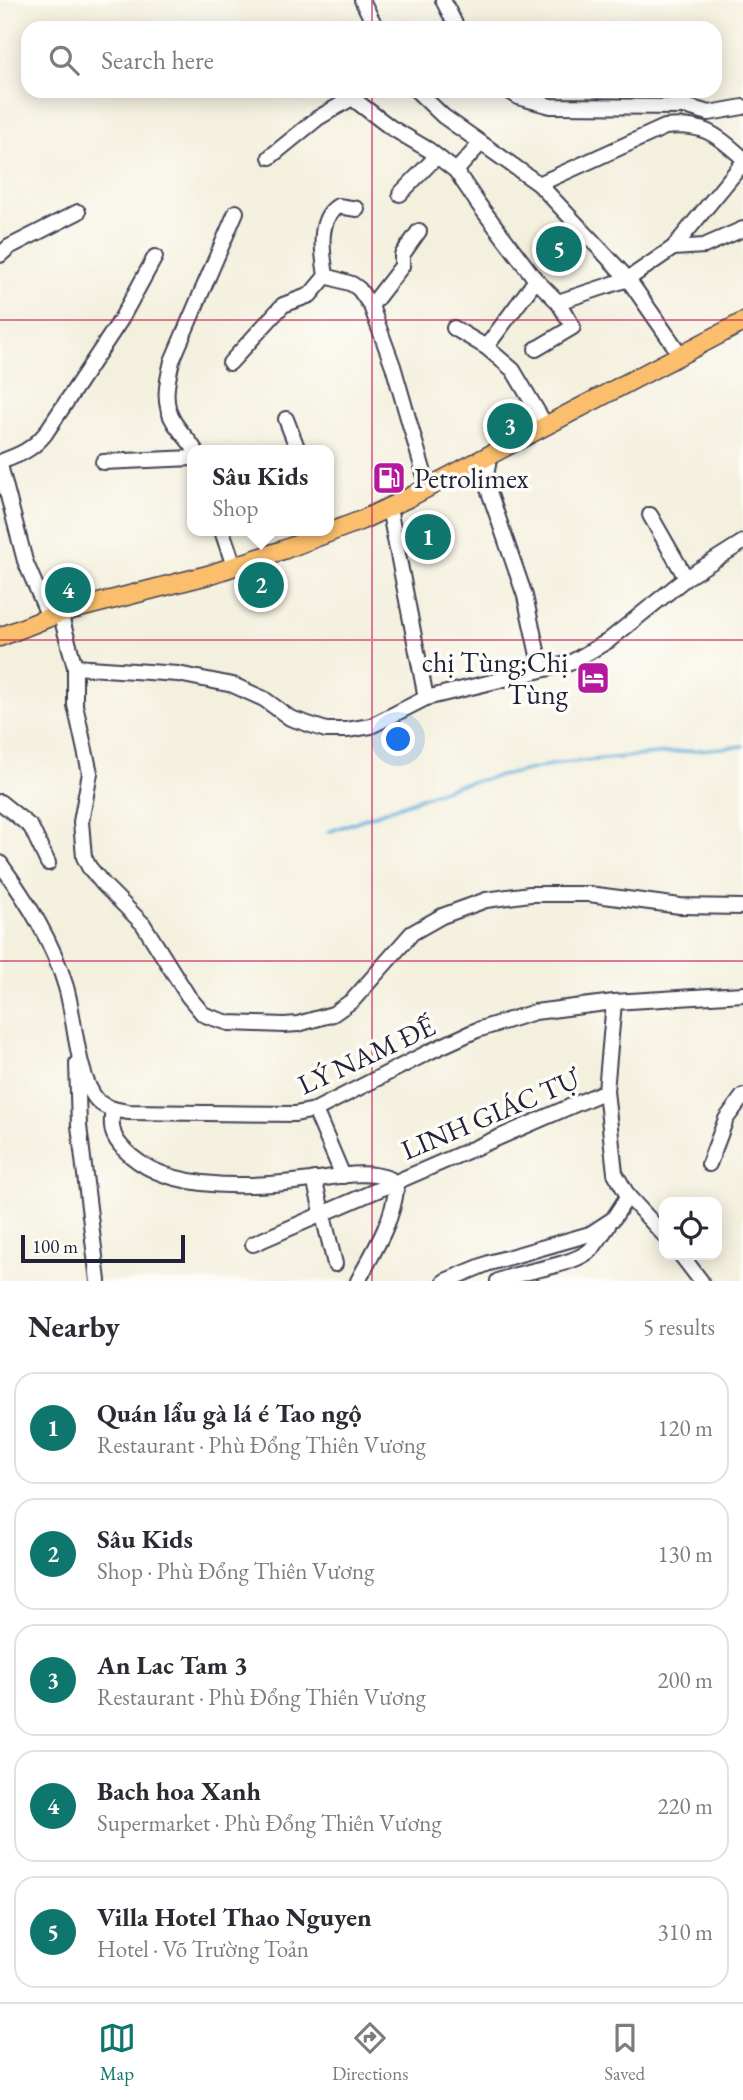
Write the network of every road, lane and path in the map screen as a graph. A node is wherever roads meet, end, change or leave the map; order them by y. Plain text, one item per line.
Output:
1 (362, 0) edge
2 (443, 0) edge
3 (372, 21) edge
4 (454, 21) edge
5 (425, 98) edge
6 (521, 98) edge
7 (743, 107) edge
8 (481, 143) junction
9 (270, 157) dead end
10 (436, 158) junction
11 (743, 160) edge
12 (456, 170) junction
13 (539, 184) junction
14 (400, 194) dead end
15 (357, 209) dead end
16 (78, 212) dead end
17 (236, 212) dead end
18 (743, 229) edge
19 (419, 231) dead end
20 (673, 248) junction
21 (0, 255) edge
22 (155, 257) dead end
23 (326, 276) junction
24 (536, 279) junction
25 (628, 279) junction
26 (558, 302) junction
27 (371, 306) junction
28 (743, 322) edge
29 (454, 328) dead end
30 (486, 346) junction
31 (536, 349) dead end
32 (680, 354) junction
33 (230, 363) dead end
34 (286, 419) dead end
35 (546, 426) junction
36 (191, 445) edge
37 (296, 445) edge
38 (490, 455) junction
39 (187, 458) edge
40 (103, 462) dead end
41 (0, 463) edge
42 (428, 487) junction
43 (389, 508) junction
44 (650, 515) dead end
45 (334, 529) edge
46 (224, 536) edge
47 (316, 536) edge
48 (743, 542) edge
49 (234, 566) junction
50 (686, 578) junction
51 (54, 615) junction
52 (0, 637) edge
53 (75, 667) junction
54 (541, 669) junction
55 (426, 698) junction
56 (0, 802) edge
57 (0, 863) edge
58 (48, 863) dead end
59 (743, 907) edge
60 (743, 994) edge
61 (614, 1002) junction
62 (78, 1044) junction
63 (606, 1091) junction
64 (743, 1096) edge
65 (113, 1109) junction
66 (315, 1110) junction
67 (709, 1164) dead end
68 (343, 1176) junction
69 (314, 1180) junction
70 (394, 1183) junction
71 (628, 1196) junction
72 (324, 1213) junction
73 (613, 1219) junction
74 (659, 1230) edge
75 (253, 1244) dead end
76 (685, 1260) edge
77 (335, 1264) dead end
78 (98, 1281) edge
79 (358, 1281) edge
80 (445, 1281) edge
81 (498, 1281) edge
82 (701, 1281) edge

1 - 3 street
2 - 4 street
5 - 8 street
6 - 7 street
8 - 12 street
8 - 13 street
9 - 10 street
10 - 12 street
10 - 14 street
11 - 13 street
11 - 20 street
12 - 24 street
13 - 25 street
15 - 23 street
16 - 21 street
17 - 36 street
18 - 20 street
19 - 27 street
20 - 25 street
22 - 41 street
23 - 27 street
23 - 33 street
24 - 26 street
24 - 30 street
25 - 26 street
25 - 32 street
26 - 31 street
27 - 42 street
28 - 32 main road
29 - 30 street
30 - 35 street
32 - 35 main road
34 - 37 street
35 - 38 main road
38 - 42 main road
38 - 54 street
39 - 40 street
41 - 51 street
42 - 43 main road
43 - 45 main road
43 - 55 street
44 - 50 street
46 - 49 street
47 - 49 main road
48 - 50 street
49 - 51 main road
50 - 54 street
51 - 52 main road
51 - 53 street
53 - 55 street
53 - 59 street
54 - 55 street
56 - 58 street
57 - 62 street
60 - 61 street, LÝ NAM ĐẾ
61 - 63 street
61 - 66 street, LÝ NAM ĐẾ
62 - 65 street
62 - 78 street
63 - 70 street, LINH GIÁC TỰ
63 - 71 street
64 - 67 street
65 - 66 street, LÝ NAM ĐẾ
65 - 69 street
66 - 68 street
68 - 69 street
68 - 70 street
69 - 72 street
70 - 72 street, LINH GIÁC TỰ
70 - 79 street
71 - 73 street
71 - 74 street
72 - 75 street, LINH GIÁC TỰ
72 - 77 street
73 - 80 street
73 - 81 street
76 - 82 street

